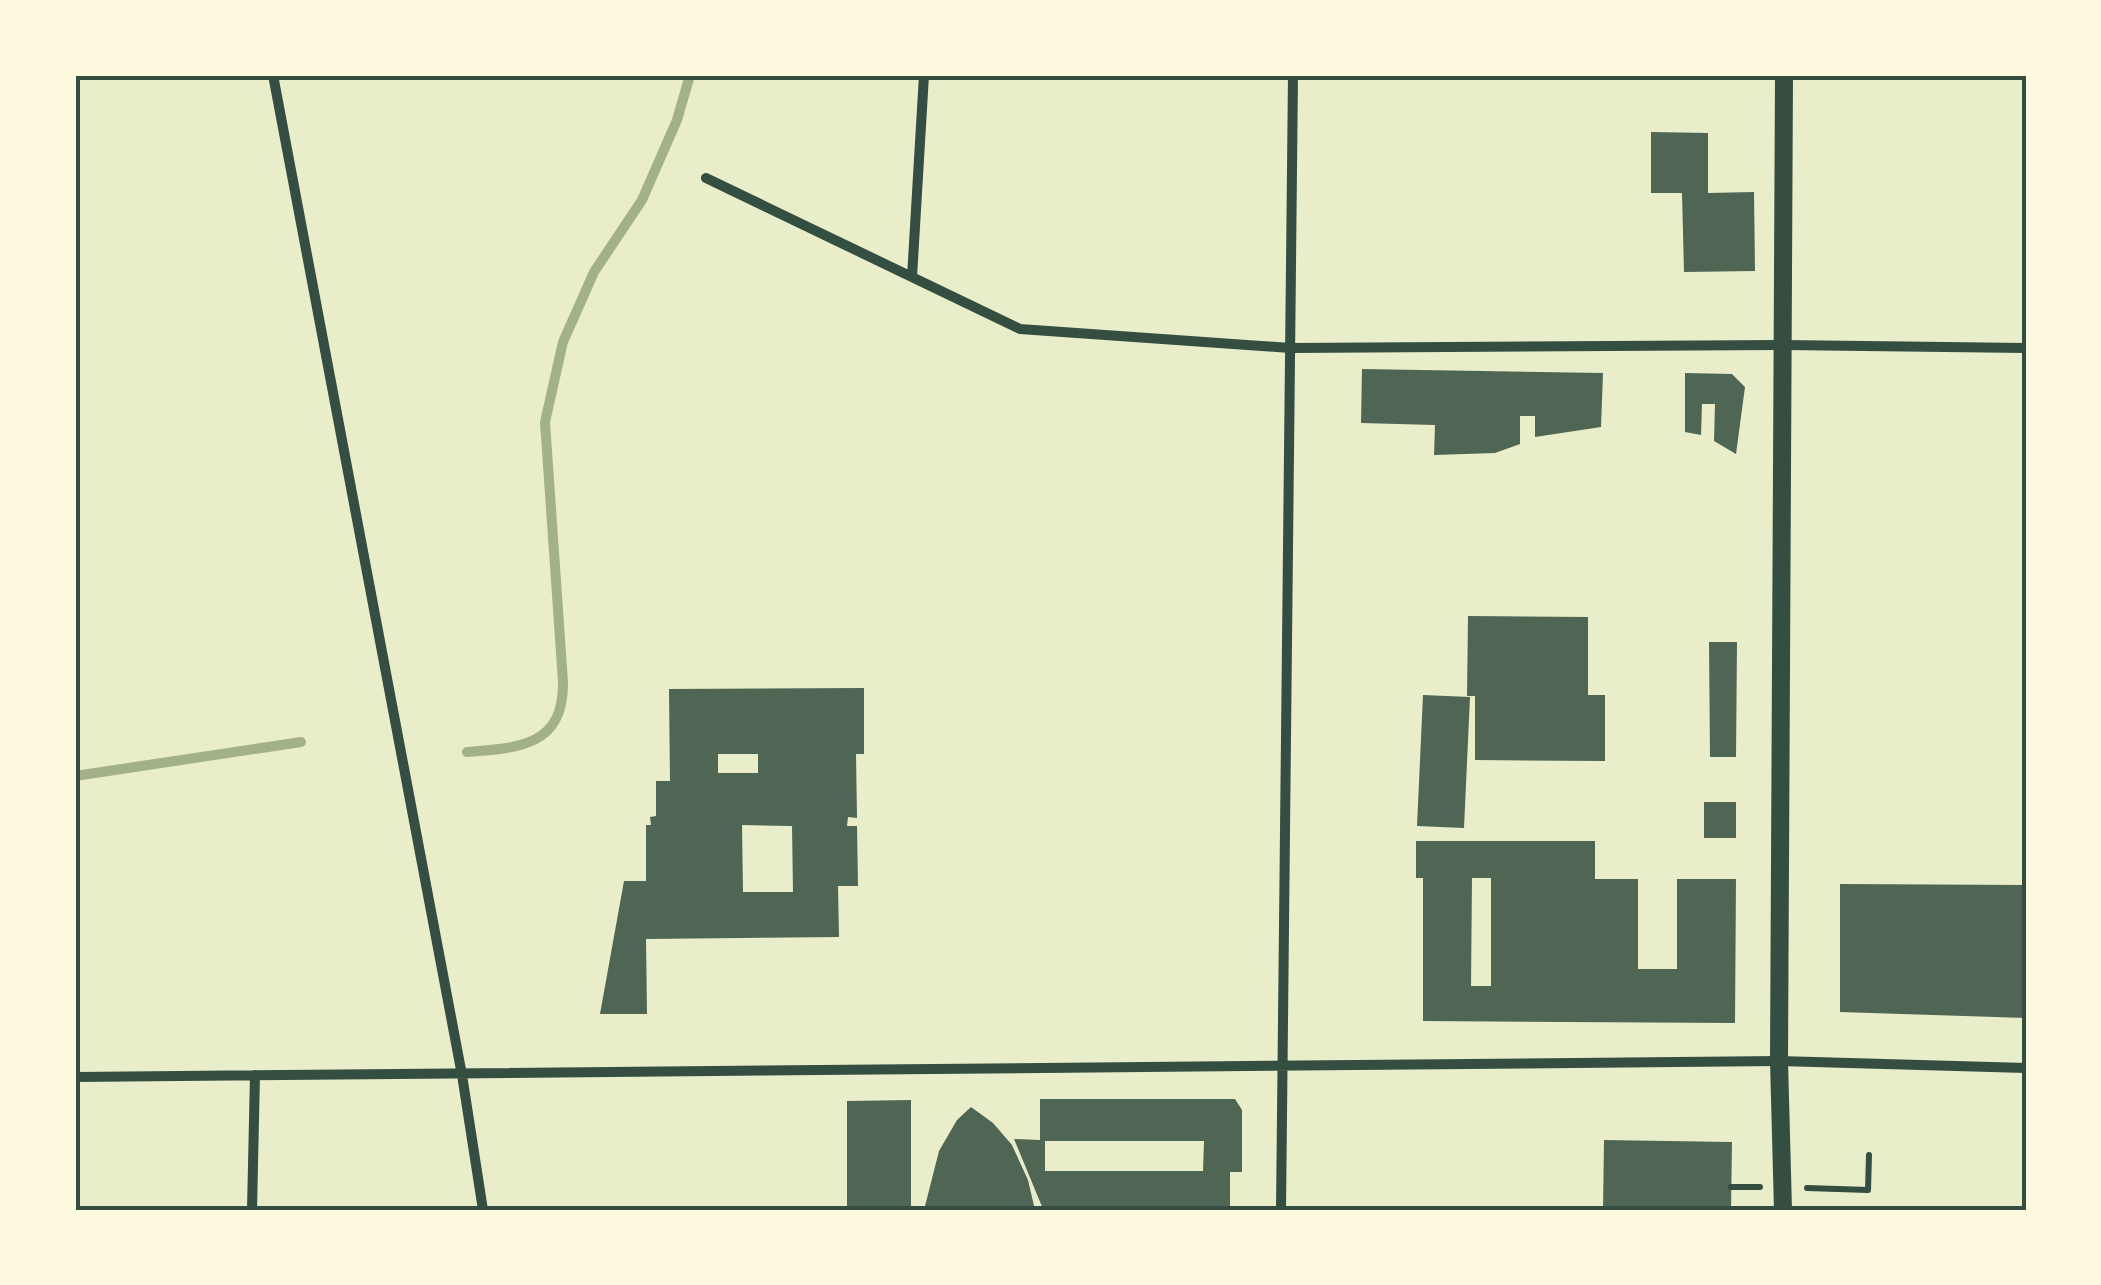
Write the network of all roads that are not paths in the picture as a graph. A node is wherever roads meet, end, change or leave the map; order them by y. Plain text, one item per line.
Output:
1 (273, 75) edge
2 (924, 75) edge
3 (1294, 75) edge
4 (1784, 75) edge
5 (706, 178) dead end
6 (912, 277) junction
7 (1783, 345) junction
8 (1290, 348) junction
9 (2026, 348) edge
10 (1779, 1061) junction
11 (1284, 1064) junction
12 (2026, 1068) edge
13 (255, 1075) junction
14 (462, 1075) junction
15 (75, 1077) edge
16 (252, 1210) edge
17 (484, 1210) edge
18 (1281, 1210) edge
19 (1783, 1210) edge

1 - 14 street
2 - 6 street
3 - 8 street
4 - 7 street
5 - 6 street
6 - 8 street
7 - 8 street
7 - 9 street
7 - 10 street
8 - 11 street
10 - 11 street
10 - 12 street
10 - 19 street
11 - 14 street
11 - 18 street
13 - 14 street
13 - 15 street
13 - 16 street
14 - 17 street

